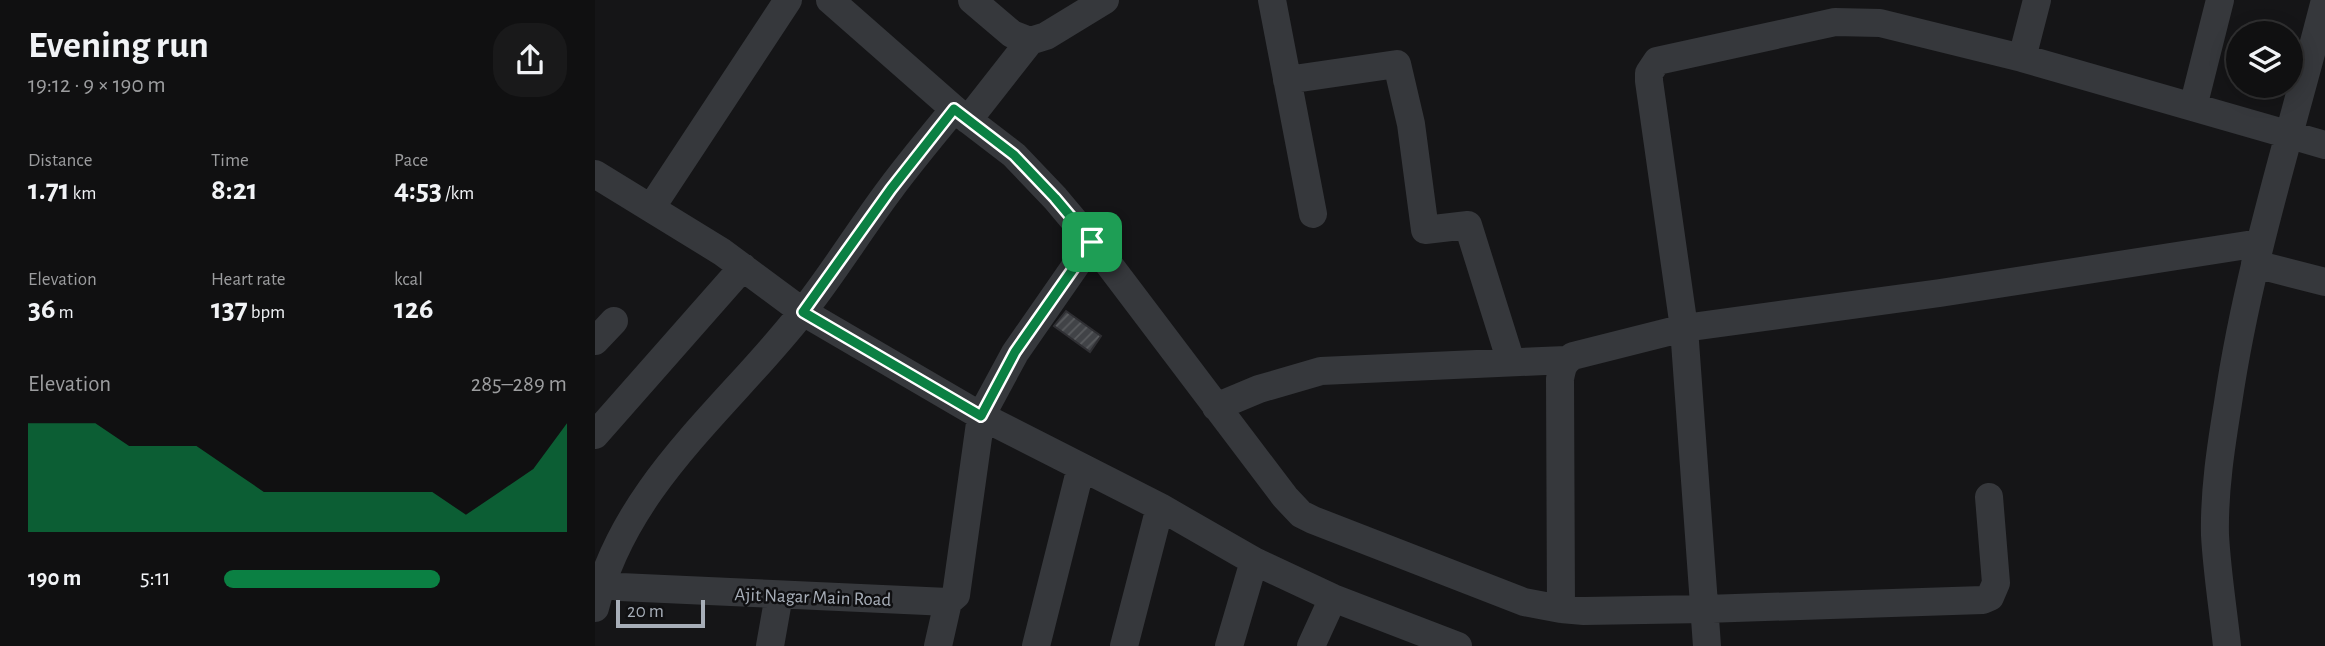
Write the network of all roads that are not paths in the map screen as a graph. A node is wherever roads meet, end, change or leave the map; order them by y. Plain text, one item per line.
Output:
1 (788, 0) edge
2 (830, 0) edge
3 (972, 0) edge
4 (1105, 0) edge
5 (1272, 0) edge
6 (2037, 0) edge
7 (2220, 0) edge
8 (2325, 0) edge
9 (1882, 11) edge
10 (1030, 41) junction
11 (2022, 58) junction
12 (1287, 80) junction
13 (2193, 107) junction
14 (961, 114) junction
15 (2290, 135) junction
16 (2325, 145) edge
17 (595, 174) edge
18 (651, 208) junction
19 (1313, 214) dead end
20 (1092, 242) junction
21 (2257, 254) junction
22 (743, 267) junction
23 (2325, 282) edge
24 (803, 312) junction
25 (614, 321) dead end
26 (1684, 328) junction
27 (595, 341) edge
28 (1566, 360) junction
29 (1511, 362) junction
30 (1216, 407) junction
31 (981, 416) junction
32 (595, 435) edge
33 (1081, 467) junction
34 (1989, 497) dead end
35 (1160, 507) junction
36 (1254, 561) junction
37 (597, 590) edge
38 (779, 595) junction
39 (1333, 598) junction
40 (948, 602) junction
41 (1561, 609) junction
42 (1705, 609) junction
43 (770, 646) edge
44 (938, 646) edge
45 (1037, 646) edge
46 (1124, 646) edge
47 (1229, 646) edge
48 (1311, 646) edge
49 (1458, 646) edge
50 (1707, 646) edge
51 (2227, 646) edge

1 - 18 street
2 - 14 street
3 - 10 street
4 - 10 street
5 - 12 street
6 - 11 street
7 - 13 street
8 - 15 street
9 - 11 street
9 - 26 street
10 - 14 street
11 - 13 street
12 - 19 street
12 - 29 street
13 - 15 street
14 - 20 street
14 - 24 street
15 - 16 street
15 - 21 street
17 - 18 street
18 - 22 street
20 - 30 street
20 - 31 street
21 - 23 street
21 - 26 street
21 - 51 street
22 - 24 street
22 - 32 street
24 - 31 street
24 - 37 street
25 - 27 street
26 - 28 street
26 - 42 street
28 - 29 street
28 - 41 street
29 - 30 street
30 - 41 street
31 - 33 street
31 - 40 street
33 - 35 street
33 - 45 street
34 - 42 street
35 - 36 street
35 - 46 street
36 - 39 street
36 - 47 street
37 - 38 street, Ajit Nagar Main Road
38 - 40 street, Ajit Nagar Main Road
38 - 43 street
39 - 48 street
39 - 49 street
40 - 44 street
41 - 42 street
42 - 50 street

